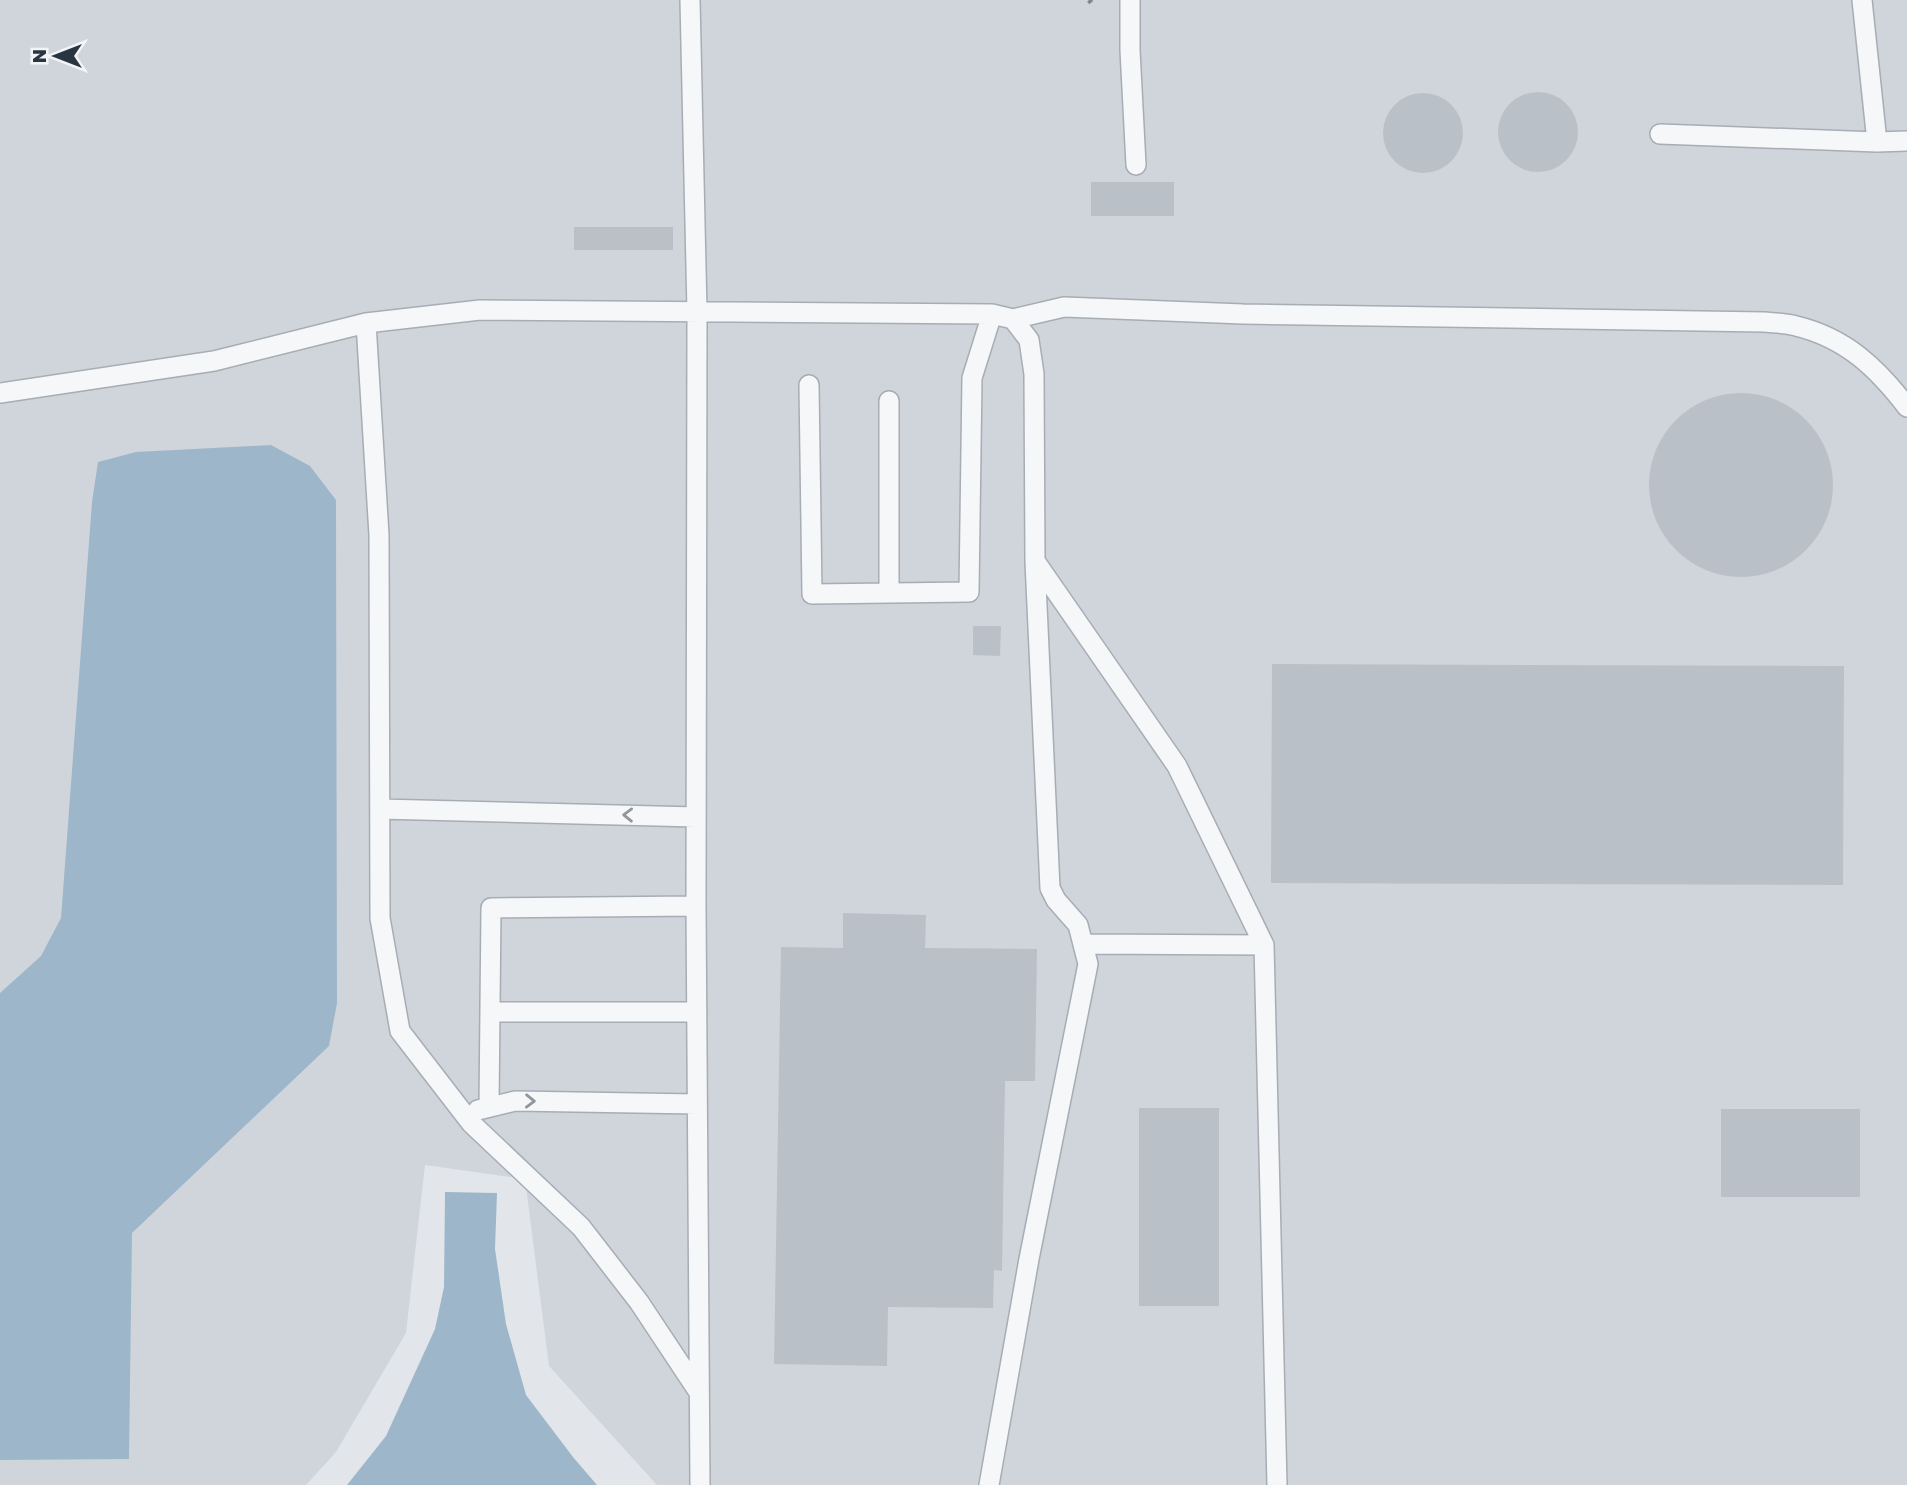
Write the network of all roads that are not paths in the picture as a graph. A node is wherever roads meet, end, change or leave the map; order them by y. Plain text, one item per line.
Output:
1 (690, 0) edge
2 (1130, 0) edge
3 (1862, 0) edge
4 (1660, 134) dead end
5 (1907, 141) edge
6 (1877, 142) junction
7 (1136, 165) dead end
8 (697, 312) junction
9 (992, 314) junction
10 (1013, 318) junction
11 (366, 323) junction
12 (809, 385) dead end
13 (0, 393) edge
14 (889, 401) dead end
15 (1907, 407) edge
16 (1035, 561) junction
17 (889, 593) junction
18 (380, 809) junction
19 (696, 817) junction
20 (696, 906) junction
21 (1084, 944) junction
22 (1264, 945) junction
23 (490, 1012) junction
24 (697, 1012) junction
25 (697, 1104) junction
26 (489, 1107) junction
27 (463, 1113) junction
28 (699, 1392) junction
29 (699, 1485) edge
30 (989, 1485) edge
31 (1277, 1485) edge

1 - 8 lane
2 - 7 lane
3 - 6 lane
4 - 6 lane
5 - 6 lane
8 - 9 lane
8 - 11 lane
8 - 19 lane
9 - 10 lane
9 - 17 lane
10 - 15 lane
10 - 16 lane
11 - 13 lane
11 - 18 lane
12 - 17 lane
14 - 17 lane
16 - 21 lane
16 - 22 lane
19 -> 18 lane
18 - 27 lane
19 - 20 lane
20 - 23 lane
20 - 24 lane
21 - 22 lane
21 - 30 lane
22 - 31 lane
23 - 24 lane
23 - 26 lane
24 - 25 lane
26 -> 25 lane
25 - 28 lane
26 - 27 lane
27 - 28 lane
28 - 29 lane

